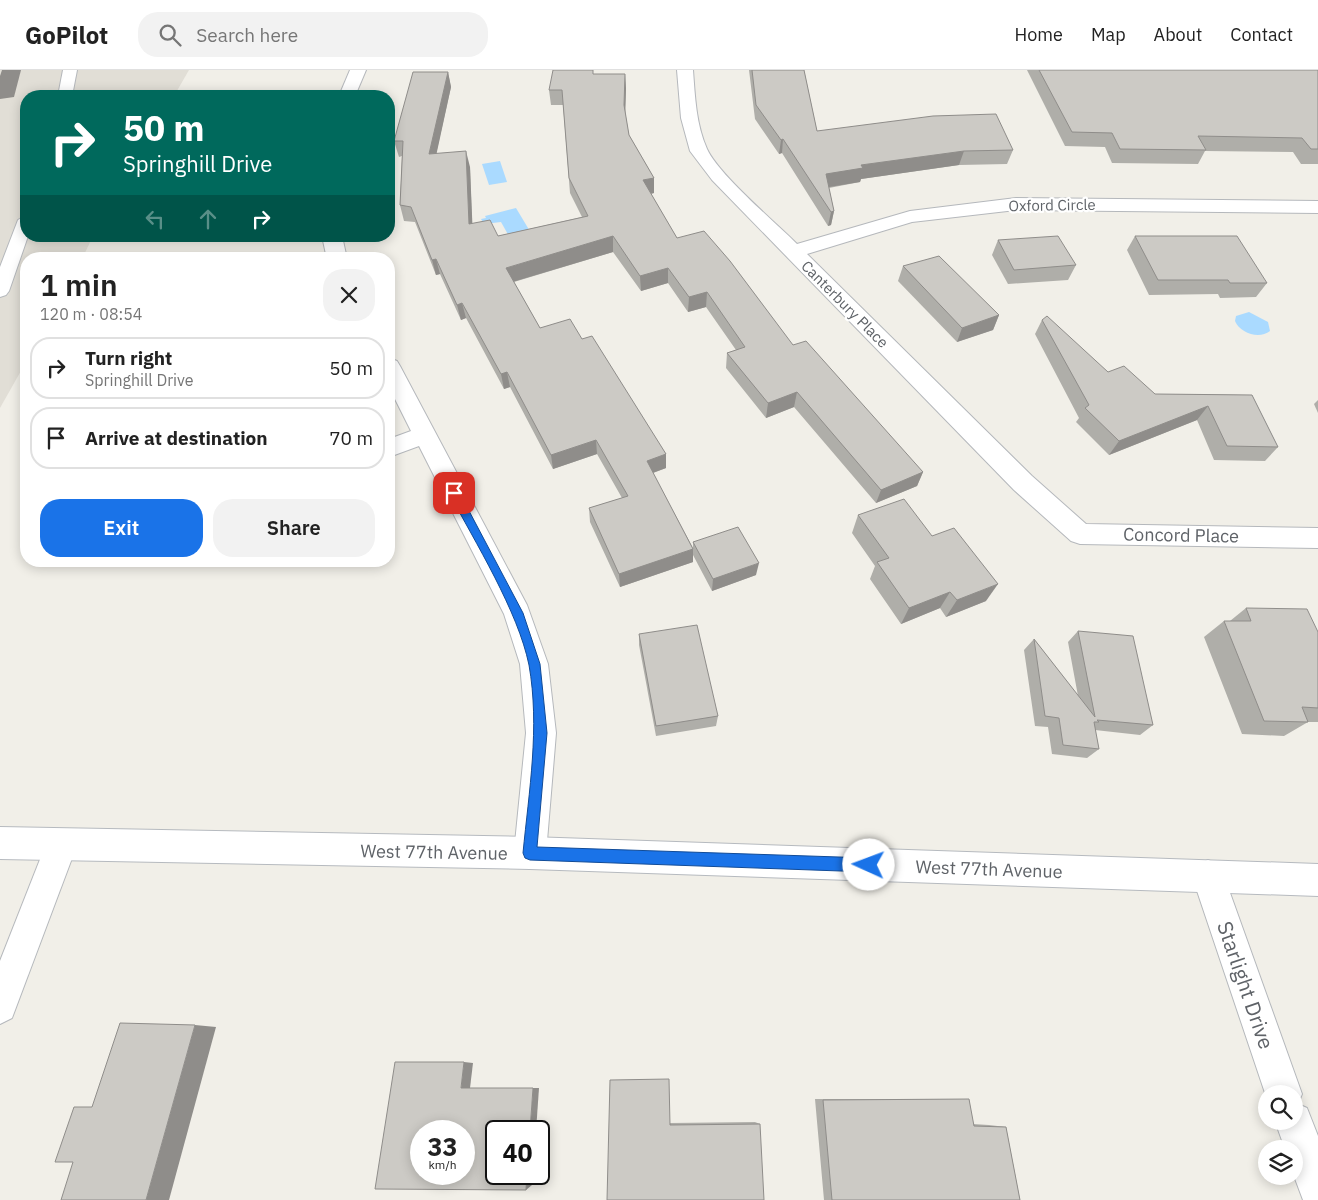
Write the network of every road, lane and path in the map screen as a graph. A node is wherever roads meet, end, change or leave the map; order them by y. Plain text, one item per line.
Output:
1 (70, 70) edge
2 (358, 70) edge
3 (685, 70) edge
4 (66, 90) edge
5 (350, 90) edge
6 (1318, 206) edge
7 (20, 236) edge
8 (792, 252) junction
9 (0, 291) edge
10 (395, 378) edge
11 (424, 435) junction
12 (395, 446) edge
13 (1054, 510) joint
14 (1318, 538) edge
15 (0, 843) edge
16 (61, 845) junction
17 (530, 853) junction
18 (1208, 876) junction
19 (1318, 880) edge
20 (0, 1006) edge
21 (1281, 1085) edge
22 (1297, 1130) edge
23 (1318, 1190) edge

1 - 4 lane
2 - 5 street
3 - 8 street, Canterbury Place
6 - 8 street, Oxford Circle
7 - 9 lane
8 - 13 street, Canterbury Place
10 - 11 street
11 - 12 street
11 - 17 street
13 - 14 street, Concord Place
15 - 16 street, West 77th Avenue
16 - 17 street, West 77th Avenue
16 - 20 street
17 - 18 street, West 77th Avenue
18 - 19 street, West 77th Avenue
18 - 21 street, Starlight Drive
22 - 23 street

